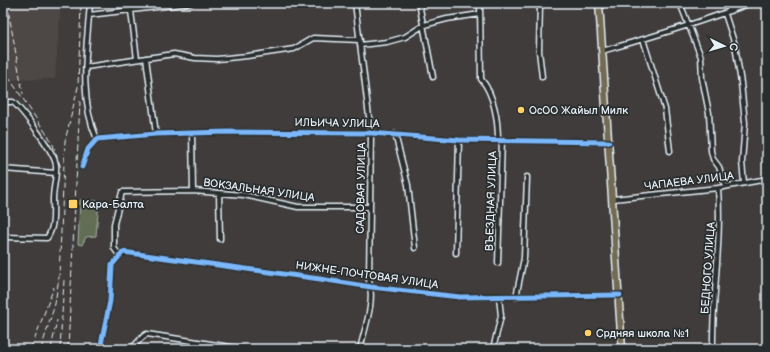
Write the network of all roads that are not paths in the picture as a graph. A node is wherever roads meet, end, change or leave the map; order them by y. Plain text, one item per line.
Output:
1 (90, 3) edge
2 (191, 3) edge
3 (356, 3) edge
4 (419, 3) edge
5 (480, 3) edge
6 (540, 3) edge
7 (599, 3) edge
8 (680, 3) edge
9 (727, 3) edge
10 (751, 3) edge
11 (131, 11) junction
12 (730, 11) junction
13 (480, 14) junction
14 (725, 14) junction
15 (89, 15) junction
16 (424, 25) junction
17 (689, 26) junction
18 (643, 39) junction
19 (360, 40) junction
20 (360, 45) junction
21 (602, 51) junction
22 (146, 58) junction
23 (137, 59) junction
24 (86, 66) junction
25 (434, 77) dead end
26 (542, 77) dead end
27 (3, 102) edge
28 (192, 133) junction
29 (371, 133) junction
30 (156, 134) junction
31 (395, 134) junction
32 (97, 139) junction
33 (460, 140) junction
34 (500, 140) junction
35 (609, 142) junction
36 (670, 151) dead end
37 (82, 166) dead end
38 (3, 169) edge
39 (56, 173) junction
40 (527, 176) dead end
41 (767, 178) edge
42 (744, 183) junction
43 (725, 186) junction
44 (718, 188) junction
45 (193, 191) junction
46 (219, 193) junction
47 (613, 199) junction
48 (369, 207) junction
49 (3, 237) edge
50 (220, 239) dead end
51 (415, 248) dead end
52 (456, 254) dead end
53 (119, 255) junction
54 (498, 263) dead end
55 (371, 287) junction
56 (617, 295) junction
57 (499, 297) junction
58 (516, 297) junction
59 (100, 347) edge
60 (117, 349) edge
61 (129, 349) edge
62 (243, 349) edge
63 (360, 349) edge
64 (493, 349) edge
65 (622, 349) edge
66 (713, 349) edge

1 - 15 street
2 - 11 street
3 - 19 street, САДОВАЯ УЛИЦА
4 - 16 street
5 - 13 street, ВЪЕЗДНАЯ УЛИЦА
6 - 26 street
7 - 21 highway
8 - 17 street
9 - 12 street
10 - 12 street
11 - 15 street
11 - 23 street
12 - 14 street
13 - 16 street
13 - 34 street, ВЪЕЗДНАЯ УЛИЦА
14 - 17 street
14 - 42 street
15 - 24 street
16 - 20 street
16 - 25 street
17 - 18 street
17 - 43 street
18 - 21 street
18 - 36 street
19 - 20 street, САДОВАЯ УЛИЦА
19 - 22 street
20 - 29 street, САДОВАЯ УЛИЦА
21 - 35 highway
22 - 23 street
22 - 30 street
23 - 24 street
24 - 32 street
27 - 39 street
28 - 29 street, ИЛЬИЧА УЛИЦА
28 - 30 street, ИЛЬИЧА УЛИЦА
28 - 45 street
29 - 31 street, ИЛЬИЧА УЛИЦА
29 - 48 street, САДОВАЯ УЛИЦА
30 - 32 street, ИЛЬИЧА УЛИЦА
31 - 33 street, ИЛЬИЧА УЛИЦА
31 - 51 street
32 - 37 street
33 - 34 street, ИЛЬИЧА УЛИЦА
33 - 52 street
34 - 35 street, ИЛЬИЧА УЛИЦА
34 - 54 street, ВЪЕЗДНАЯ УЛИЦА
35 - 47 highway
38 - 39 street
39 - 49 street
40 - 58 street
41 - 42 street, ЧАПАЕВА УЛИЦА
42 - 43 street, ЧАПАЕВА УЛИЦА
43 - 44 street, ЧАПАЕВА УЛИЦА
44 - 47 street, ЧАПАЕВА УЛИЦА
44 - 66 street, БЕДНОГО УЛИЦА
45 - 46 street, ВОКЗАЛЬНАЯ УЛИЦА
45 - 53 street, ВОКЗАЛЬНАЯ УЛИЦА
46 - 48 street, ВОКЗАЛЬНАЯ УЛИЦА
46 - 50 street
47 - 56 highway
48 - 55 street, САДОВАЯ УЛИЦА
53 - 55 street, НИЖНЕ-ПОЧТОВАЯ УЛИЦА
53 - 59 street
55 - 57 street, НИЖНЕ-ПОЧТОВАЯ УЛИЦА
55 - 63 street, САДОВАЯ УЛИЦА
56 - 58 street, НИЖНЕ-ПОЧТОВАЯ УЛИЦА
56 - 65 highway
57 - 58 street, НИЖНЕ-ПОЧТОВАЯ УЛИЦА
57 - 64 street
59 - 60 street
61 - 62 street

